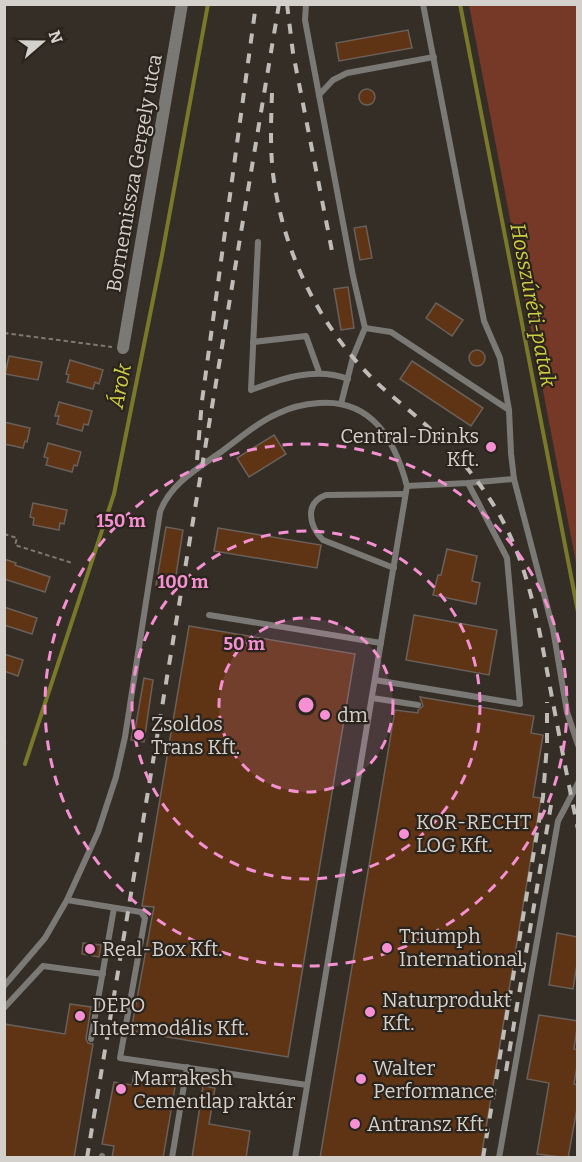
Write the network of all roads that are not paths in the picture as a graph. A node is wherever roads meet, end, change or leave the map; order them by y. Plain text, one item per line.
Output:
1 (182, 4) edge
2 (306, 4) edge
3 (423, 4) edge
4 (434, 57) junction
5 (319, 95) junction
6 (258, 242) dead end
7 (365, 328) junction
8 (253, 342) junction
9 (123, 348) road end
10 (319, 372) junction
11 (348, 379) junction
12 (341, 404) junction
13 (509, 410) junction
14 (514, 478) junction
15 (468, 483) junction
16 (407, 486) junction
17 (405, 494) junction
18 (394, 568) junction
19 (208, 615) dead end
20 (381, 643) junction
21 (375, 680) junction
22 (372, 698) junction
23 (418, 705) dead end
24 (578, 744) edge
25 (578, 783) edge
26 (67, 900) junction
27 (114, 908) junction
28 (103, 974) junction
29 (4, 986) edge
30 (4, 1008) edge
31 (91, 1039) dead end
32 (187, 1067) junction
33 (307, 1085) junction
34 (172, 1158) edge
35 (295, 1158) edge
36 (499, 1158) edge

1 - 9 street, Bornemissza Gergely utca
2 - 5 lane
3 - 4 lane
4 - 5 lane
4 - 13 lane
5 - 7 lane
6 - 8 lane
7 - 11 lane
7 - 13 lane
8 - 10 lane
8 - 10 lane
10 - 11 lane
11 - 12 lane
12 - 16 lane
12 - 26 lane
13 - 14 lane
14 - 15 lane
14 - 24 lane
15 - 16 lane
15 - 21 lane
16 - 17 lane
17 - 18 lane
17 - 18 lane
18 - 20 lane
19 - 20 lane
20 - 21 lane
21 - 22 lane
22 - 23 lane
22 - 33 lane
25 - 36 lane
26 - 27 lane
26 - 29 lane
27 - 28 lane
27 - 32 lane
28 - 30 lane
28 - 31 lane
32 - 33 lane
32 - 34 lane
33 - 35 lane

